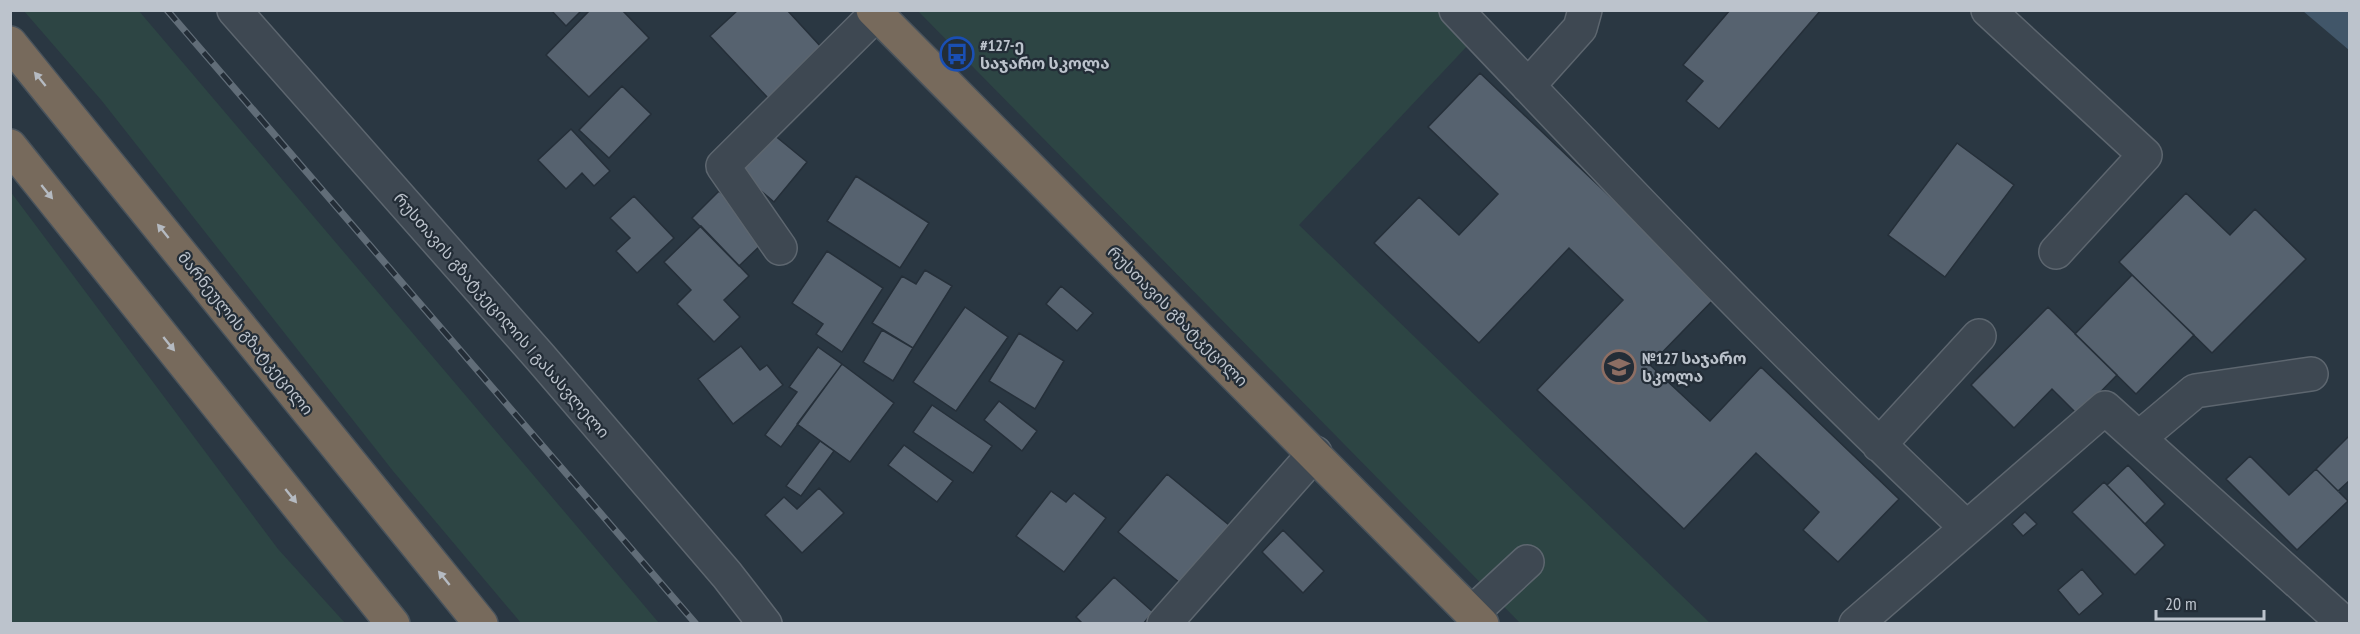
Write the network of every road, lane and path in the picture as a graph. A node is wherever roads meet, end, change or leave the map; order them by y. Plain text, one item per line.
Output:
1 (234, 10) edge
2 (1456, 10) edge
3 (1585, 10) edge
4 (1988, 10) edge
5 (875, 12) edge
6 (10, 43) edge
7 (1528, 86) junction
8 (10, 146) edge
9 (780, 248) dead end
10 (2056, 252) dead end
11 (1979, 336) dead end
12 (2311, 374) dead end
13 (2139, 438) junction
14 (1879, 445) junction
15 (1315, 453) junction
16 (1966, 527) junction
17 (1527, 562) dead end
18 (2344, 614) edge
19 (1477, 618) edge
20 (393, 624) edge
21 (481, 624) edge
22 (765, 624) edge
23 (1164, 624) edge
24 (1856, 624) edge

1 - 22 street, რუსთავის გზატკეცილის I გასასვლელი
2 - 7 street
3 - 7 street
4 - 10 street
5 - 9 street
5 - 15 highway, რუსთავის გზატკეცილი
21 -> 6 highway, მარნეულის გზატკეცილი
7 - 14 street
8 -> 20 highway
11 - 14 street
12 - 13 street
13 - 16 street
13 - 18 street
14 - 16 street
15 - 19 highway, რუსთავის გზატკეცილი
15 - 23 street
16 - 24 street
17 - 19 street

